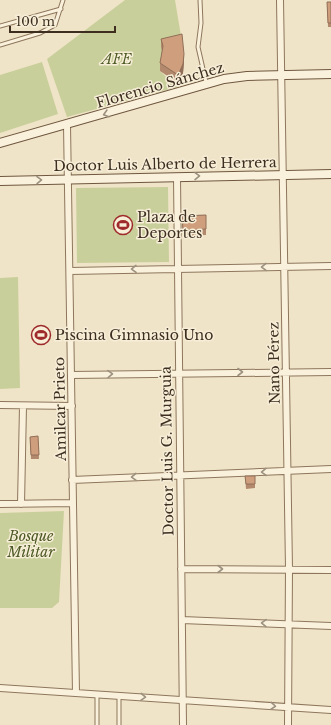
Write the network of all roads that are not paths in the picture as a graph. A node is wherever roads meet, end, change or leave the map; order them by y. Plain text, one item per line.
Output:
1 (63, 0) edge
2 (200, 0) edge
3 (280, 0) edge
4 (61, 9) junction
5 (0, 26) edge
6 (0, 45) edge
7 (331, 74) edge
8 (282, 75) junction
9 (207, 84) junction
10 (67, 125) junction
11 (0, 143) edge
12 (283, 174) junction
13 (331, 174) edge
14 (177, 177) junction
15 (70, 179) junction
16 (0, 180) edge
17 (331, 266) edge
18 (284, 267) junction
19 (177, 268) junction
20 (70, 271) junction
21 (287, 372) junction
22 (331, 372) edge
23 (178, 373) junction
24 (71, 375) junction
25 (0, 405) edge
26 (23, 406) junction
27 (72, 406) junction
28 (331, 469) edge
29 (287, 471) junction
30 (180, 475) junction
31 (72, 480) junction
32 (73, 503) junction
33 (0, 504) edge
34 (21, 504) junction
35 (181, 569) junction
36 (289, 569) junction
37 (331, 570) edge
38 (182, 620) junction
39 (288, 624) junction
40 (331, 626) edge
41 (0, 688) edge
42 (76, 694) junction
43 (97, 694) junction
44 (120, 696) junction
45 (183, 699) junction
46 (288, 707) junction
47 (331, 710) edge
48 (97, 725) edge
49 (119, 725) edge
50 (183, 725) edge
51 (288, 725) edge

1 - 4 lane
2 - 9 lane
3 - 8 street, Nano Pérez
4 - 5 lane
4 - 6 lane
7 - 8 street, Florencio Sánchez
8 - 9 street, Florencio Sánchez
8 - 12 street, Nano Pérez
9 -> 10 street, Florencio Sánchez
10 - 11 street, Florencio Sánchez
10 - 15 street, Amilcar Prieto
12 - 13 street, Doctor Luis Alberto de Herrera
14 -> 12 street, Doctor Luis Alberto de Herrera
12 - 18 street, Nano Pérez
14 - 15 street, Doctor Luis Alberto de Herrera
14 - 19 street, Doctor Luis G. Murguia
16 -> 15 street, Doctor Luis Alberto de Herrera
15 - 20 street, Amilcar Prieto
17 - 18 street
18 -> 19 street
18 - 21 street, Nano Pérez
19 -> 20 street
19 - 23 street, Doctor Luis G. Murguia
20 - 24 street, Amilcar Prieto
21 - 22 street
23 -> 21 street
21 - 29 street, Nano Pérez
24 -> 23 street
23 - 30 street, Doctor Luis G. Murguia
24 - 27 street, Amilcar Prieto
25 - 26 street
26 - 27 street
26 - 34 street
27 - 31 street, Amilcar Prieto
28 - 29 street
29 -> 30 street
29 - 36 street, Nano Pérez
30 -> 31 street
30 - 35 street, Doctor Luis G. Murguia
31 - 32 street, Amilcar Prieto
32 - 34 street
32 - 42 street, Amilcar Prieto
33 - 34 street
35 -> 36 street
35 - 38 street, Doctor Luis G. Murguia
36 - 37 street
36 - 39 street, Nano Pérez
39 -> 38 street
38 - 45 street, Doctor Luis G. Murguia
39 - 40 street
39 - 46 street, Nano Pérez
41 - 42 street
42 - 43 street
43 - 44 street
43 - 48 lane
44 -> 45 street
44 - 49 lane
45 -> 46 street
45 - 50 street, Doctor Luis G. Murguia
46 - 47 street
46 - 51 street, Nano Pérez

